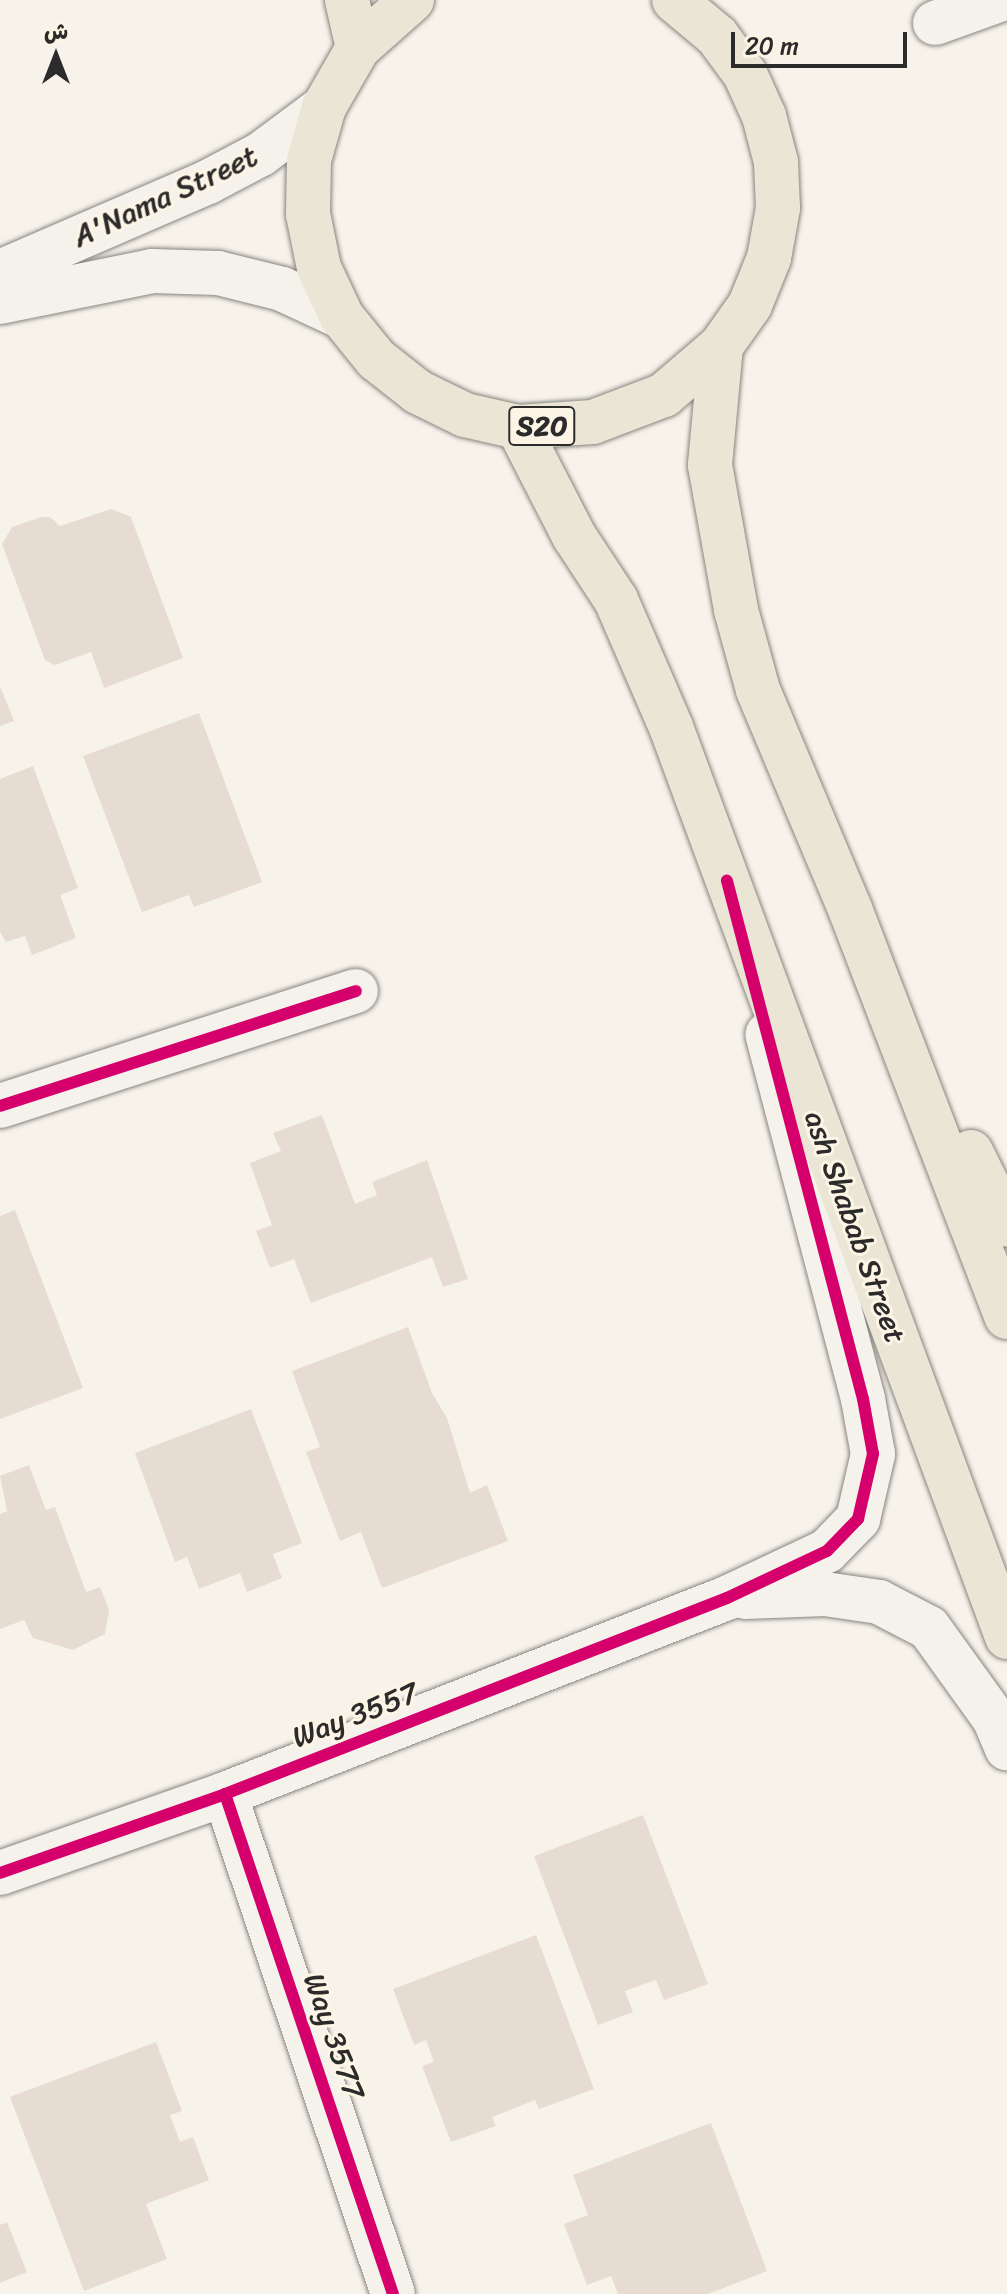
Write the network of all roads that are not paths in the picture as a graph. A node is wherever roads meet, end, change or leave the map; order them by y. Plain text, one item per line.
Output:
1 (347, 0) edge
2 (412, 0) edge
3 (674, 0) edge
4 (999, 0) edge
5 (935, 23) dead end
6 (358, 48) junction
7 (324, 107) junction
8 (0, 272) edge
9 (0, 302) edge
10 (342, 317) junction
11 (721, 346) junction
12 (518, 427) junction
13 (727, 881) junction
14 (850, 909) junction
15 (356, 991) dead end
16 (0, 1106) edge
17 (1007, 1225) edge
18 (1007, 1317) edge
19 (727, 1598) junction
20 (1007, 1637) edge
21 (1007, 1748) edge
22 (225, 1794) junction
23 (0, 1873) edge
24 (393, 2294) edge

1 - 6 main road
2 - 6 main road, S20
3 - 11 main road, S20
4 - 5 street
6 - 7 main road, S20
7 - 8 street, A'Nama Street
7 - 10 main road, S20
9 - 10 street, A'Nama Street
10 - 12 main road, S20
11 - 12 main road, S20
11 - 14 main road, S20
12 - 13 main road, ash Shabab Street / S20
13 - 19 street, Way 3557
13 - 20 main road, ash Shabab Street / S20
14 - 17 main road
14 - 18 main road, S20
15 - 16 street
19 - 21 street
19 - 22 street, Way 3557
22 - 23 street, Way 3557
22 - 24 street, Way 3577

